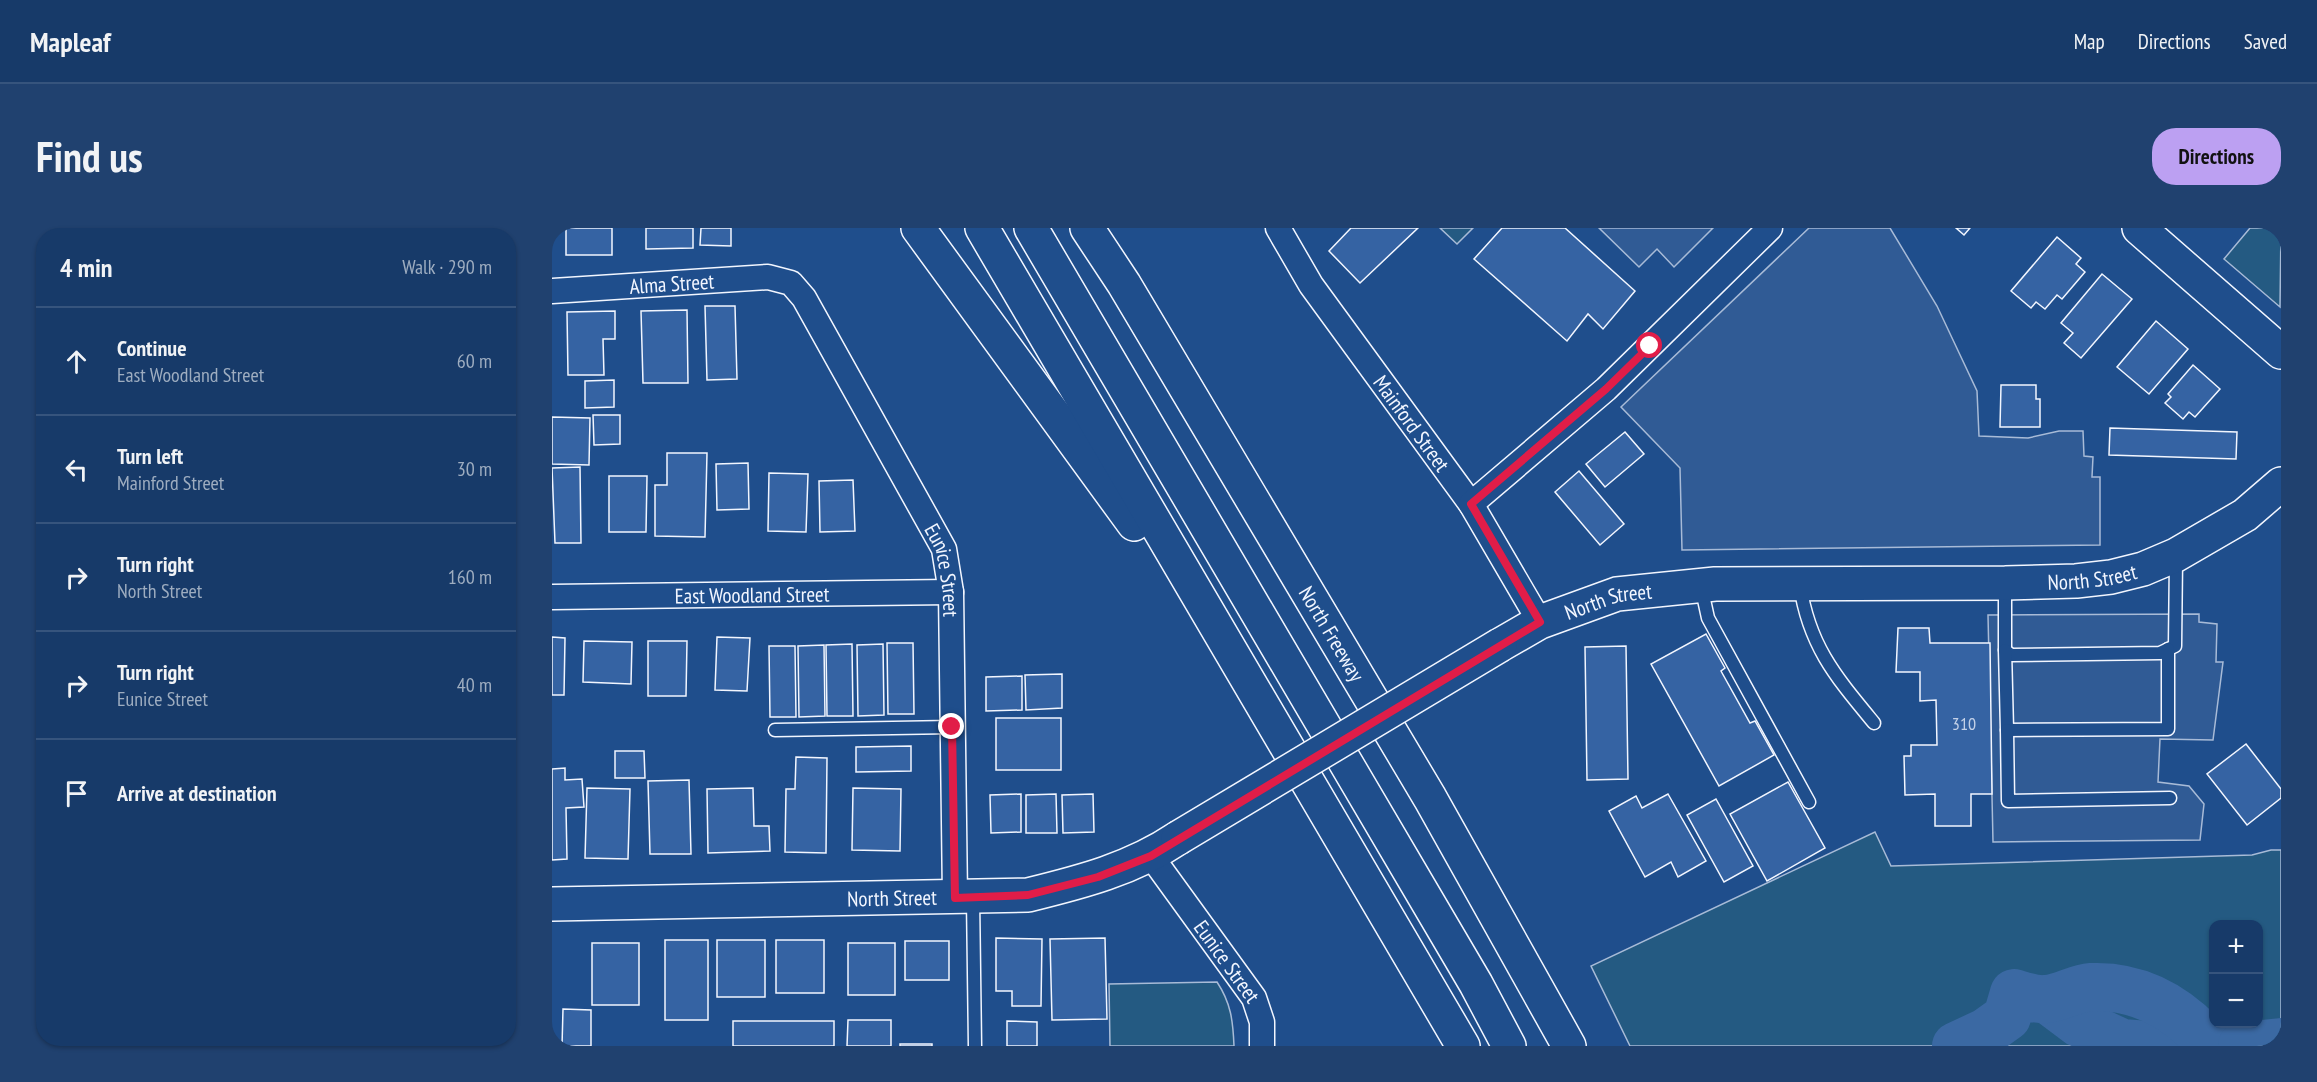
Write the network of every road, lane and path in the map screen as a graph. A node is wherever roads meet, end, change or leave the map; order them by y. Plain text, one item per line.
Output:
1 (918, 228) edge
2 (982, 228) edge
3 (1031, 228) edge
4 (1086, 228) edge
5 (1110, 228) edge
6 (1770, 228) edge
7 (2139, 228) edge
8 (1281, 229) edge
9 (791, 283) joint
10 (1124, 284) junction
11 (552, 291) edge
12 (2281, 352) edge
13 (2281, 484) edge
14 (1471, 504) junction
15 (2176, 555) junction
16 (1800, 583) junction
17 (2005, 583) junction
18 (1700, 585) junction
19 (951, 592) junction
20 (552, 597) edge
21 (1540, 622) junction
22 (2168, 649) junction
23 (2006, 650) junction
24 (1239, 666) junction
25 (1874, 723) dead end
26 (952, 727) junction
27 (775, 730) dead end
28 (2007, 730) junction
29 (2170, 798) dead end
30 (1809, 802) dead end
31 (1151, 856) junction
32 (964, 898) junction
33 (552, 904) edge
34 (975, 1046) edge
35 (1262, 1046) edge
36 (1463, 1046) edge
37 (1509, 1046) edge
38 (1569, 1046) edge

1 - 24 main road
2 - 24 main road
3 - 37 main road
4 - 10 main road, North Freeway
5 - 10 main road
6 - 14 street
7 - 12 main road
8 - 14 street, Mainford Street
9 - 11 street, Alma Street
9 - 19 street, Eunice Street
10 - 38 main road, North Freeway
13 - 15 main road, North Street
14 - 21 street, Mainford Street
15 - 17 main road, North Street
15 - 22 lane
16 - 17 main road, North Street
16 - 18 main road, North Street
16 - 25 lane
17 - 23 lane
18 - 21 main road, North Street
18 - 30 lane
19 - 20 street, East Woodland Street
19 - 26 street, Eunice Street
21 - 31 main road, North Street, bridge
22 - 23 lane
22 - 28 lane
23 - 28 lane
24 - 36 main road
26 - 27 lane
26 - 32 street, Eunice Street
28 - 29 lane
31 - 32 main road, North Street
31 - 35 street, Eunice Street
32 - 33 main road, North Street
32 - 34 lane

